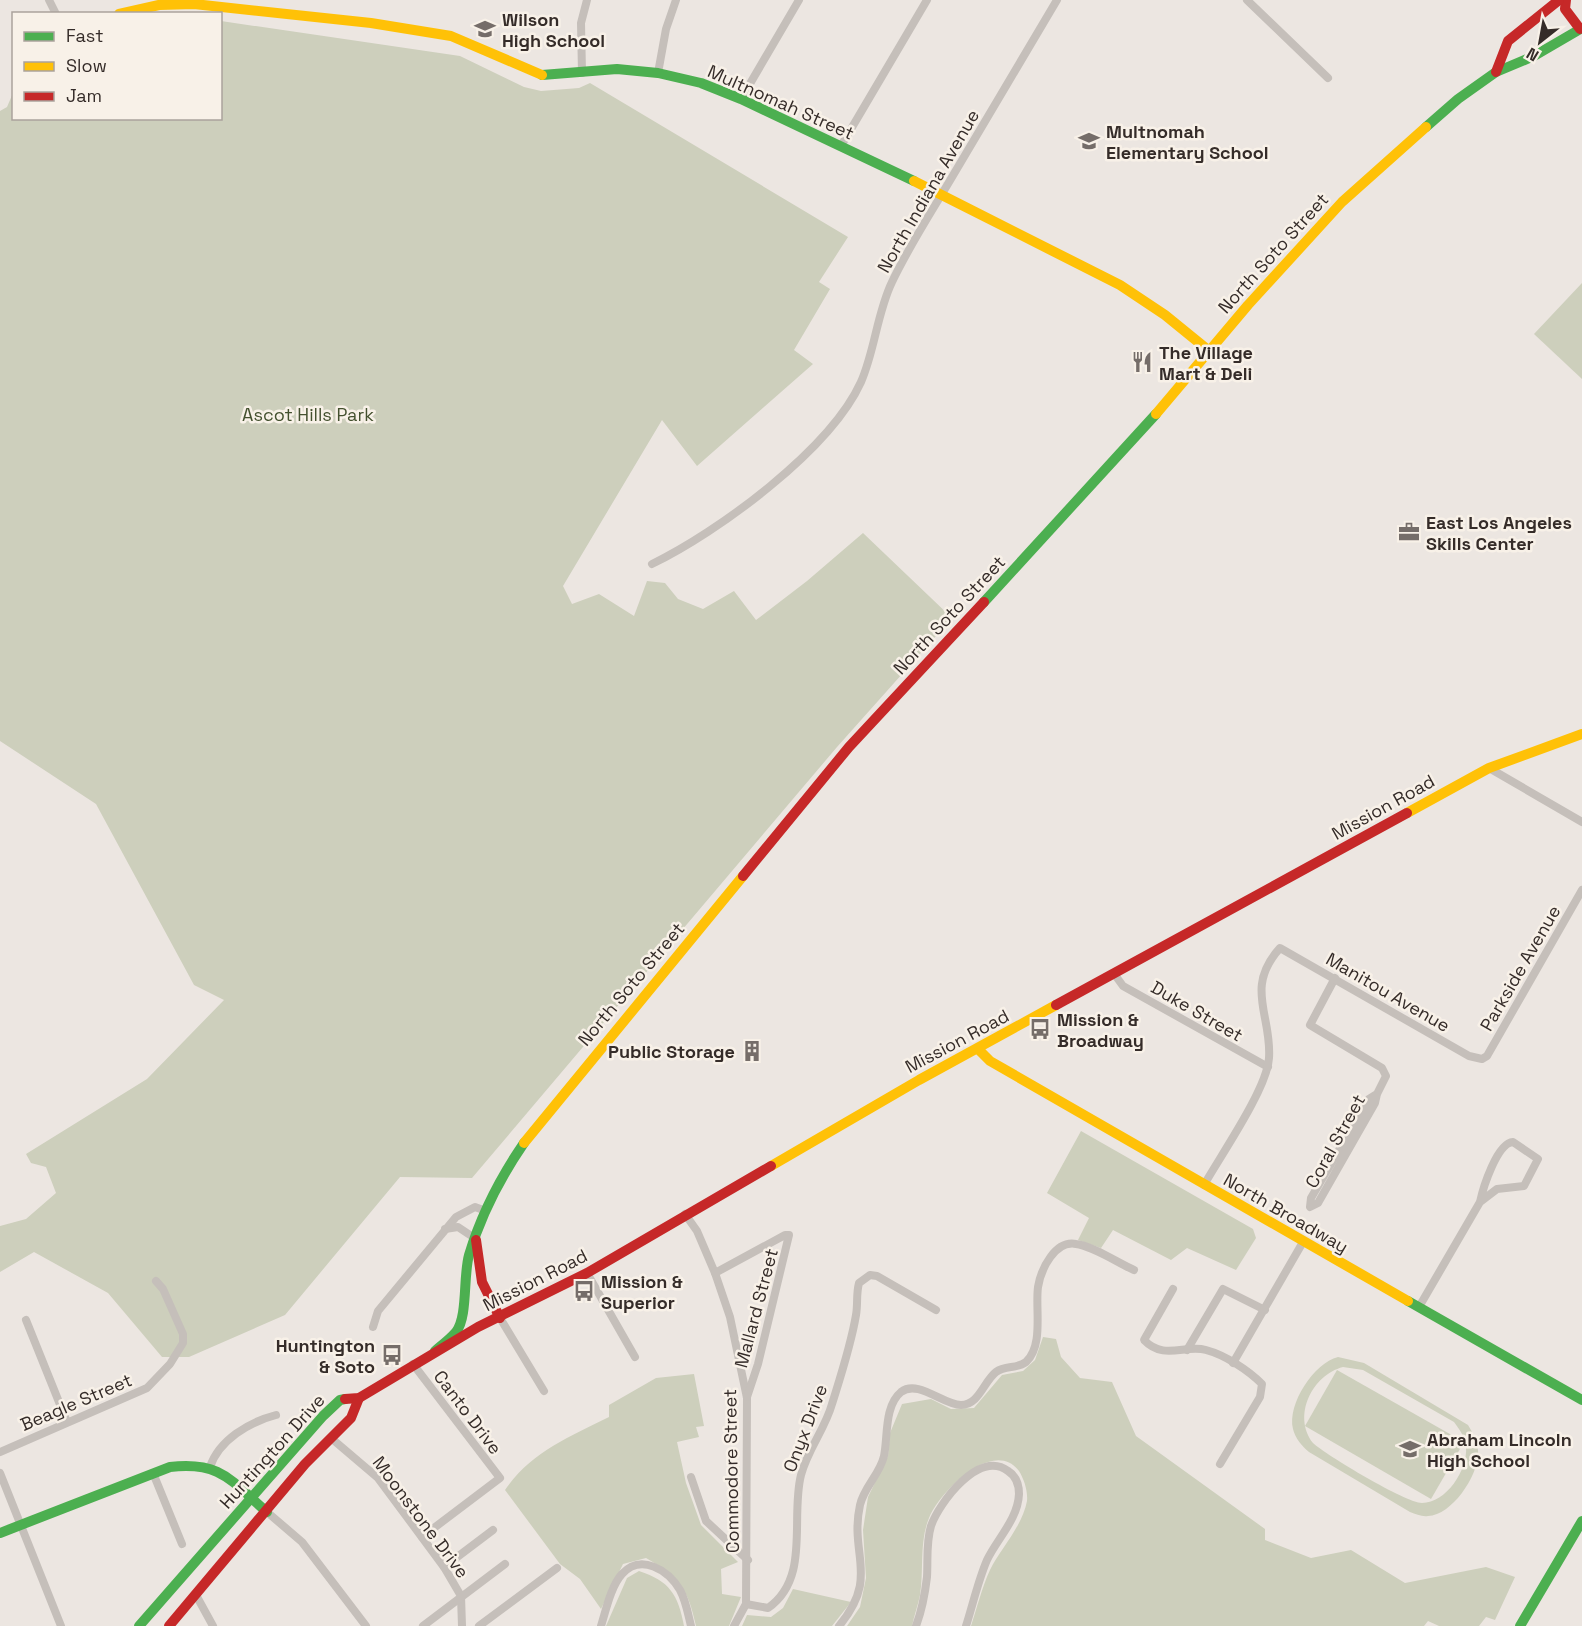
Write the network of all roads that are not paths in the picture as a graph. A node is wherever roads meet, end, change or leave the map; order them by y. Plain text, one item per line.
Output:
1 (587, 0) edge
2 (676, 0) edge
3 (799, 0) edge
4 (927, 0) edge
5 (1057, 0) edge
6 (1247, 0) edge
7 (1559, 0) edge
8 (1566, 0) edge
9 (128, 12) edge
10 (1581, 28) edge
11 (1496, 72) junction
12 (582, 73) junction
13 (657, 73) junction
14 (1328, 78) dead end
15 (741, 99) junction
16 (841, 146) junction
17 (942, 194) junction
18 (1208, 350) junction
19 (652, 564) dead end
20 (1582, 735) edge
21 (1489, 768) junction
22 (1582, 822) edge
23 (1582, 890) edge
24 (1115, 975) junction
25 (1335, 978) junction
26 (978, 1049) junction
27 (1482, 1059) joint
28 (1268, 1067) junction
29 (1377, 1094) junction
30 (1204, 1185) junction
31 (1480, 1202) junction
32 (486, 1211) junction
33 (685, 1214) junction
34 (445, 1229) junction
35 (476, 1239) junction
36 (1303, 1242) junction
37 (1134, 1270) dead end
38 (586, 1273) junction
39 (716, 1273) junction
40 (156, 1281) dead end
41 (1173, 1289) dead end
42 (1419, 1307) junction
43 (936, 1310) dead end
44 (1265, 1310) junction
45 (500, 1318) junction
46 (26, 1320) dead end
47 (372, 1327) dead end
48 (1187, 1350) junction
49 (435, 1351) junction
50 (634, 1358) dead end
51 (1233, 1363) junction
52 (413, 1364) junction
53 (544, 1391) dead end
54 (359, 1398) junction
55 (747, 1398) junction
56 (1582, 1400) edge
57 (276, 1415) dead end
58 (67, 1422) junction
59 (331, 1438) junction
60 (0, 1452) edge
61 (1220, 1464) dead end
62 (210, 1467) junction
63 (0, 1473) edge
64 (153, 1473) junction
65 (691, 1477) dead end
66 (252, 1497) junction
67 (267, 1512) junction
68 (1582, 1521) edge
69 (20, 1525) junction
70 (493, 1530) dead end
71 (0, 1533) edge
72 (422, 1537) junction
73 (182, 1544) dead end
74 (748, 1560) junction
75 (505, 1564) dead end
76 (444, 1567) junction
77 (557, 1568) dead end
78 (196, 1595) junction
79 (461, 1596) junction
80 (746, 1604) junction
81 (61, 1626) edge
82 (140, 1626) edge
83 (169, 1626) edge
84 (213, 1626) edge
85 (366, 1626) edge
86 (423, 1626) edge
87 (462, 1626) edge
88 (479, 1626) edge
89 (601, 1626) edge
90 (691, 1626) edge
91 (734, 1626) edge
92 (839, 1626) edge
93 (916, 1626) edge
94 (966, 1626) edge
95 (1520, 1626) edge

1 - 12 street
2 - 13 street
3 - 15 street
4 - 16 street
5 - 17 street, North Indiana Avenue
6 - 14 street
7 - 11 main road
8 - 10 main road
9 - 12 main road, Multnomah Street
10 - 11 main road, North Soto Street
11 - 18 main road, North Soto Street
12 - 13 main road, Multnomah Street
13 - 15 main road, Multnomah Street
15 - 16 main road, Multnomah Street
16 - 17 main road, Multnomah Street
17 - 18 main road, Multnomah Street
17 - 19 street, North Indiana Avenue
18 - 32 main road, North Soto Street
20 - 21 main road, Mission Road
21 - 22 street
21 - 24 main road, Mission Road
23 - 27 street, Parkside Avenue
24 - 26 main road, Mission Road
24 - 28 street, Duke Street
25 - 27 street, Manitou Avenue
25 - 28 street, Manitou Avenue
25 - 29 street, Coral Street
26 - 30 main road, North Broadway
26 - 33 main road, Mission Road
28 - 30 street
29 - 29 street, Coral Street
30 - 36 main road, North Broadway
31 - 31 street
31 - 42 street
32 - 34 street
32 - 35 main road, North Soto Street
33 - 38 main road, Mission Road
33 - 39 street, Commodore Street
34 - 35 street
34 - 47 street
35 - 45 main road, North Soto Street
35 - 49 main road
36 - 42 main road, North Broadway
36 - 44 street
37 - 92 street
38 - 45 main road, Mission Road
38 - 50 street
39 - 55 street, Commodore Street
39 - 55 street, Mallard Street
40 - 58 street, Beagle Street
41 - 48 street
42 - 56 main road, North Broadway
43 - 80 street, Onyx Drive
44 - 48 street
44 - 51 street
45 - 49 main road, Mission Road
45 - 53 street
46 - 58 street
48 - 51 street
49 - 52 main road, Mission Road
51 - 61 street
52 - 54 main road, Mission Road
52 - 72 street, Canto Drive
54 - 59 main road, Huntington Drive
54 - 66 main road, Huntington Drive
55 - 74 street, Commodore Street
57 - 62 street
58 - 60 street, Beagle Street
59 - 67 main road, Huntington Drive
59 - 72 street, Moonstone Drive
62 - 64 main road
62 - 66 main road
63 - 69 street
64 - 69 main road
64 - 73 street
65 - 74 street
66 - 67 main road
66 - 82 main road, Huntington Drive
67 - 78 main road, Huntington Drive
67 - 85 street
68 - 95 main road
69 - 71 main road
69 - 81 street
70 - 76 street
72 - 76 street, Moonstone Drive
74 - 80 street, Commodore Street
75 - 79 street
76 - 79 street, Moonstone Drive
77 - 88 street
78 - 83 main road, Huntington Drive
78 - 84 street
79 - 86 street
79 - 87 street, Moonstone Drive
80 - 91 street, Commodore Street
89 - 90 street
93 - 94 street

